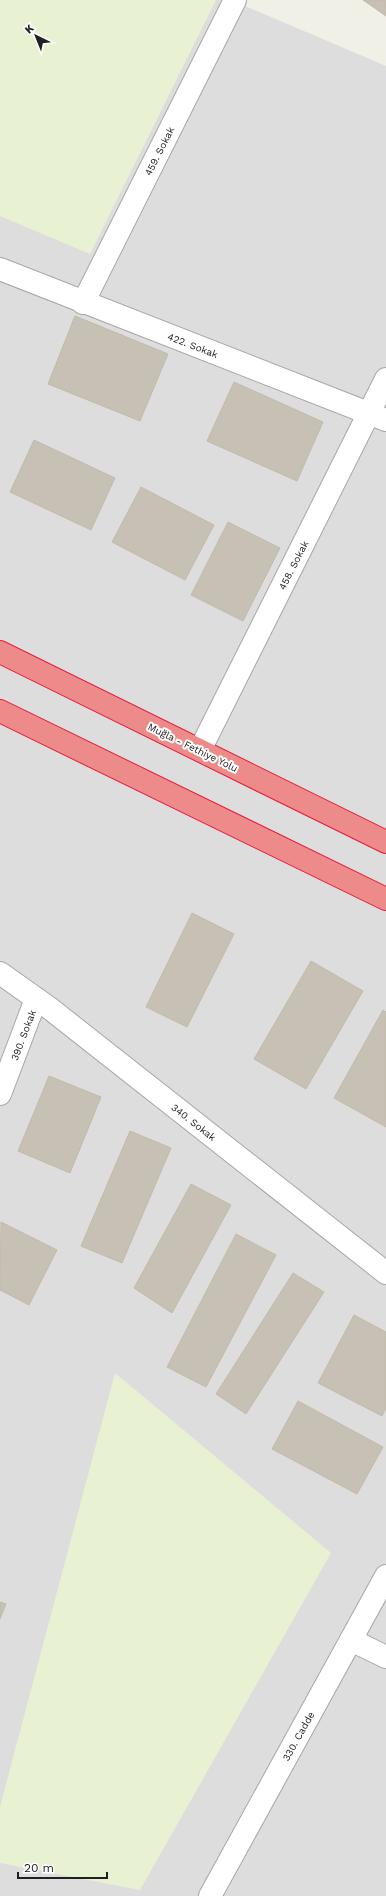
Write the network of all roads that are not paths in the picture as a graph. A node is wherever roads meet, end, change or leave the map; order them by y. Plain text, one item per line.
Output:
1 (235, 0) edge
2 (0, 269) edge
3 (83, 303) junction
4 (386, 379) edge
5 (377, 416) edge
6 (0, 652) edge
7 (0, 711) edge
8 (200, 750) junction
9 (386, 842) edge
10 (386, 899) edge
11 (0, 973) edge
12 (36, 999) junction
13 (0, 1094) edge
14 (386, 1273) edge
15 (386, 1576) edge
16 (352, 1640) junction
17 (386, 1657) edge
18 (210, 1896) edge

1 - 3 street, 459. Sokak
2 - 3 street, 422. Sokak
3 - 5 street, 422. Sokak
4 - 5 street, 458. Sokak
5 - 8 street, 458. Sokak
6 - 8 highway, Muğla - Fethiye Yolu
7 - 10 highway
8 - 9 highway, Muğla - Fethiye Yolu
11 - 12 street, 340. Sokak
12 - 13 street, 390. Sokak
12 - 14 street, 340. Sokak
15 - 16 street, 330. Cadde
16 - 17 street
16 - 18 street, 330. Cadde

